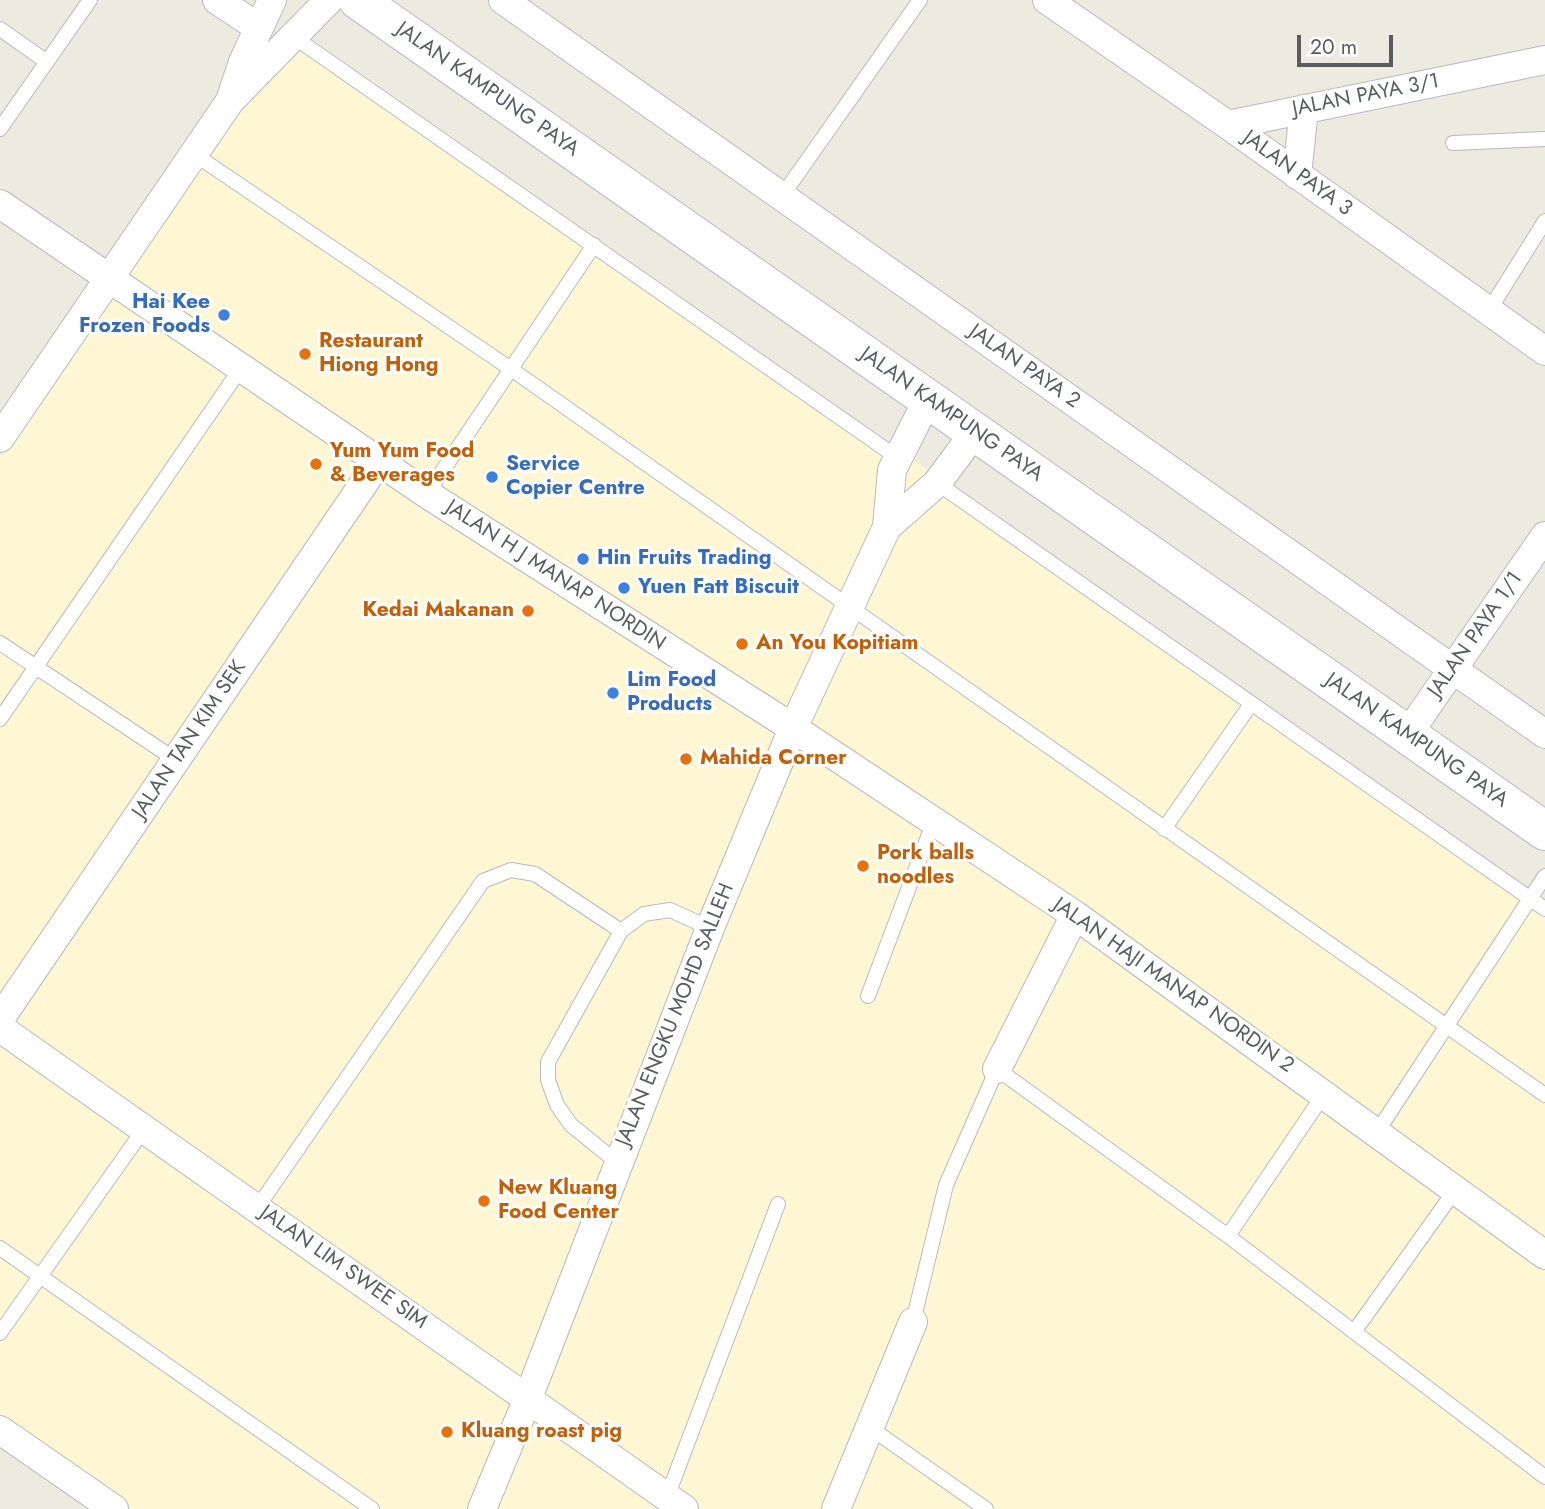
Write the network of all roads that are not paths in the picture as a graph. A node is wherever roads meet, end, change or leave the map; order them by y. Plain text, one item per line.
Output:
1 (90, 0) edge
2 (217, 0) edge
3 (272, 0) edge
4 (329, 0) edge
5 (358, 0) edge
6 (503, 0) edge
7 (920, 0) edge
8 (1046, 0) edge
9 (259, 28) junction
10 (0, 29) edge
11 (294, 37) junction
12 (1545, 60) edge
13 (47, 62) junction
14 (230, 101) junction
15 (1304, 109) junction
16 (1228, 125) junction
17 (0, 129) edge
18 (1545, 139) edge
19 (1454, 143) dead end
20 (194, 154) junction
21 (1297, 175) junction
22 (782, 196) junction
23 (0, 204) edge
24 (1545, 221) edge
25 (594, 245) junction
26 (110, 281) junction
27 (1488, 312) junction
28 (1545, 351) edge
29 (240, 369) junction
30 (511, 369) junction
31 (928, 399) junction
32 (975, 432) junction
33 (0, 438) edge
34 (898, 458) junction
35 (379, 461) junction
36 (937, 483) junction
37 (426, 494) junction
38 (887, 527) junction
39 (1545, 536) edge
40 (849, 607) junction
41 (0, 643) edge
42 (36, 666) junction
43 (1453, 669) junction
44 (1251, 704) junction
45 (0, 719) edge
46 (793, 728) junction
47 (1545, 734) edge
48 (1407, 735) junction
49 (176, 760) junction
50 (934, 821) junction
51 (1164, 829) junction
52 (1545, 831) edge
53 (1545, 876) edge
54 (1530, 899) junction
55 (1545, 909) edge
56 (1075, 915) junction
57 (710, 928) junction
58 (621, 931) junction
59 (869, 996) dead end
60 (0, 1019) edge
61 (1446, 1026) junction
62 (0, 1028) edge
63 (997, 1069) junction
64 (1324, 1094) junction
65 (1545, 1095) edge
66 (144, 1129) junction
67 (1377, 1132) junction
68 (618, 1163) junction
69 (1455, 1189) junction
70 (778, 1204) dead end
71 (257, 1208) junction
72 (1228, 1236) junction
73 (0, 1248) edge
74 (1545, 1255) edge
75 (40, 1276) junction
76 (913, 1322) joint
77 (1354, 1332) junction
78 (0, 1333) edge
79 (528, 1398) junction
80 (870, 1427) junction
81 (0, 1430) edge
82 (1545, 1477) edge
83 (676, 1503) edge
84 (114, 1509) edge
85 (372, 1509) edge
86 (482, 1509) edge
87 (836, 1509) edge
88 (986, 1509) edge

1 - 13 lane
2 - 9 street
3 - 9 street
4 - 11 street
5 - 31 street, JALAN KAMPUNG PAYA
6 - 22 street, JALAN PAYA 2
7 - 22 lane
8 - 16 street, JALAN PAYA 3
9 - 14 street
10 - 13 lane
11 - 14 street
11 - 25 lane
12 - 15 street, JALAN PAYA 3/1
13 - 17 lane
14 - 20 street
15 - 16 street, JALAN PAYA 3/1
15 - 21 street
16 - 21 street, JALAN PAYA 3
18 - 19 lane
20 - 26 street
20 - 30 lane
21 - 27 street, JALAN PAYA 3
22 - 43 street, JALAN PAYA 2
23 - 26 street, JALAN H J MANAP NORDIN
24 - 27 lane
25 - 30 lane
25 - 34 lane
26 - 29 street, JALAN H J MANAP NORDIN
26 - 33 street
27 - 28 street, JALAN PAYA 3
29 - 35 street, JALAN H J MANAP NORDIN
29 - 42 lane
30 - 37 lane
30 - 40 lane
31 - 32 street, JALAN KAMPUNG PAYA
31 - 34 street, JALAN ENGKU MOHD SALLEH
32 - 36 street, JALAN ENGKU MOHD SALLEH
32 - 48 street, JALAN KAMPUNG PAYA
34 - 38 street, JALAN ENGKU MOHD SALLEH
35 - 37 street, JALAN H J MANAP NORDIN
35 - 49 street, JALAN TAN KIM SEK
36 - 38 street, JALAN ENGKU MOHD SALLEH
36 - 44 lane
37 - 46 street, JALAN H J MANAP NORDIN
38 - 40 street, JALAN ENGKU MOHD SALLEH
39 - 43 street, JALAN PAYA 1/1
40 - 46 street, JALAN ENGKU MOHD SALLEH
40 - 51 lane
41 - 42 lane
42 - 45 lane
42 - 49 lane
43 - 47 street, JALAN PAYA 2
43 - 48 street, JALAN PAYA 1/1
44 - 51 lane
44 - 54 lane
46 - 50 street, JALAN HAJI MANAP NORDIN 2
46 - 57 street, JALAN ENGKU MOHD SALLEH
48 - 52 street, JALAN KAMPUNG PAYA
49 - 60 street, JALAN TAN KIM SEK
50 - 56 street, JALAN HAJI MANAP NORDIN 2
50 - 59 lane
51 - 61 lane
53 - 54 lane
54 - 55 lane
54 - 61 lane
56 - 63 street
56 - 64 street, JALAN HAJI MANAP NORDIN 2
57 - 58 lane
57 - 68 street, JALAN ENGKU MOHD SALLEH
58 - 68 lane
58 - 71 lane
61 - 65 lane
61 - 67 lane
62 - 66 street, JALAN LIM SWEE SIM
63 - 72 lane
63 - 76 lane
64 - 67 street, JALAN HAJI MANAP NORDIN 2
64 - 72 lane
66 - 71 street, JALAN LIM SWEE SIM
66 - 75 lane
67 - 69 street, JALAN HAJI MANAP NORDIN 2
68 - 79 street, JALAN ENGKU MOHD SALLEH
69 - 74 street, JALAN HAJI MANAP NORDIN 2
69 - 77 lane
70 - 83 lane
71 - 79 street, JALAN LIM SWEE SIM
72 - 77 lane
73 - 75 lane
75 - 78 lane
75 - 85 lane
76 - 80 street
77 - 82 lane
79 - 83 street, JALAN LIM SWEE SIM
79 - 86 street, JALAN ENGKU MOHD SALLEH
80 - 87 street
80 - 88 lane
81 - 84 street

